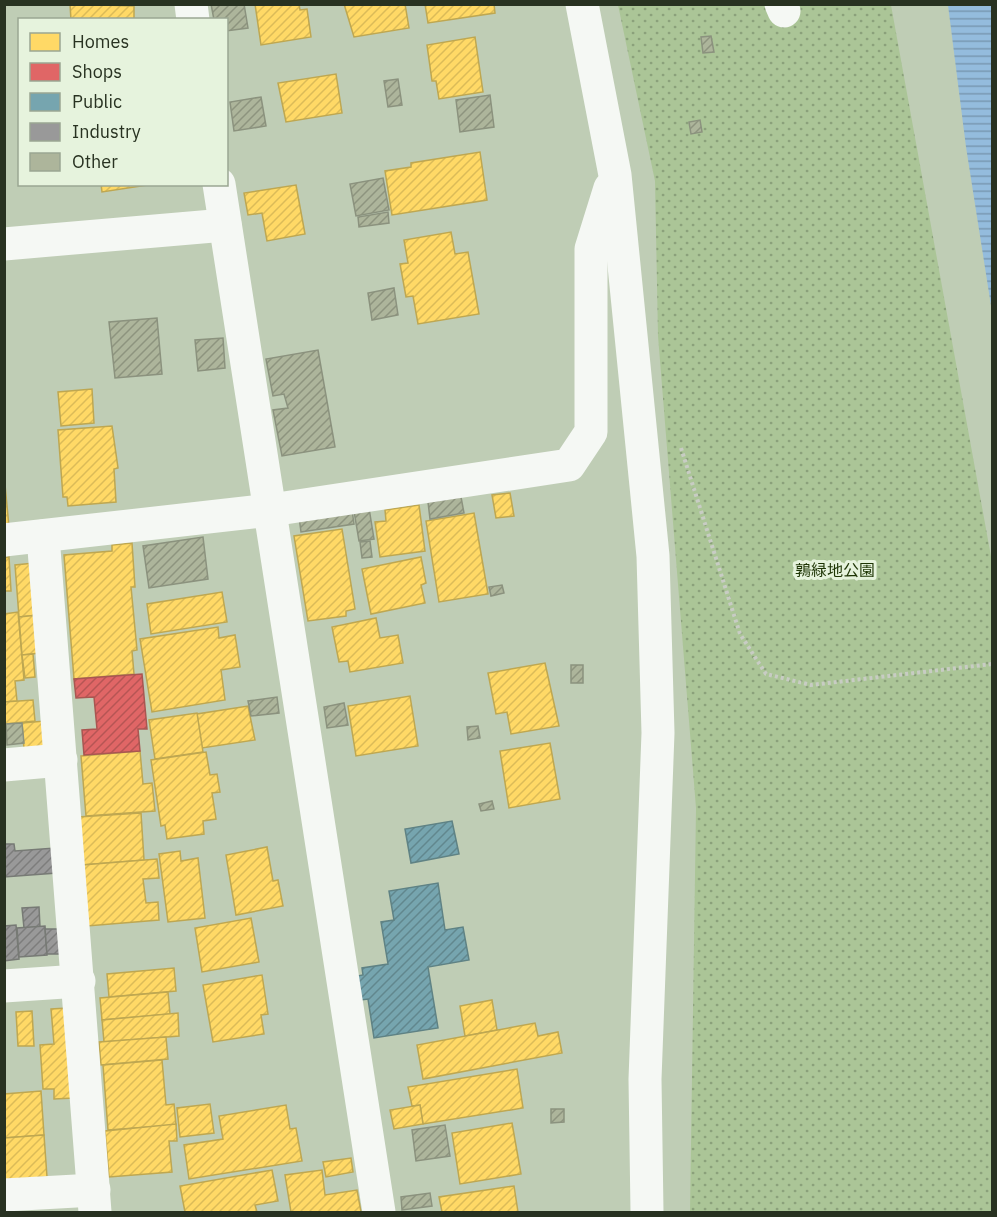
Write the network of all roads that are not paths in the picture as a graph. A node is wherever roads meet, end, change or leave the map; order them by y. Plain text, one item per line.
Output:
1 (582, 4) edge
2 (615, 175) junction
3 (219, 186) edge
4 (225, 225) junction
5 (4, 244) edge
6 (271, 510) junction
7 (43, 536) junction
8 (4, 540) edge
9 (61, 760) junction
10 (4, 765) edge
11 (79, 981) junction
12 (4, 986) edge
13 (4, 1195) edge
14 (94, 1201) edge
15 (379, 1212) edge
16 (647, 1212) edge

1 - 2 street
2 - 6 street
2 - 16 street
3 - 4 street
4 - 5 street
4 - 6 street
6 - 7 street
6 - 15 street
7 - 8 street
7 - 9 street
9 - 10 street
9 - 11 street
11 - 12 street
11 - 14 street
13 - 14 street

